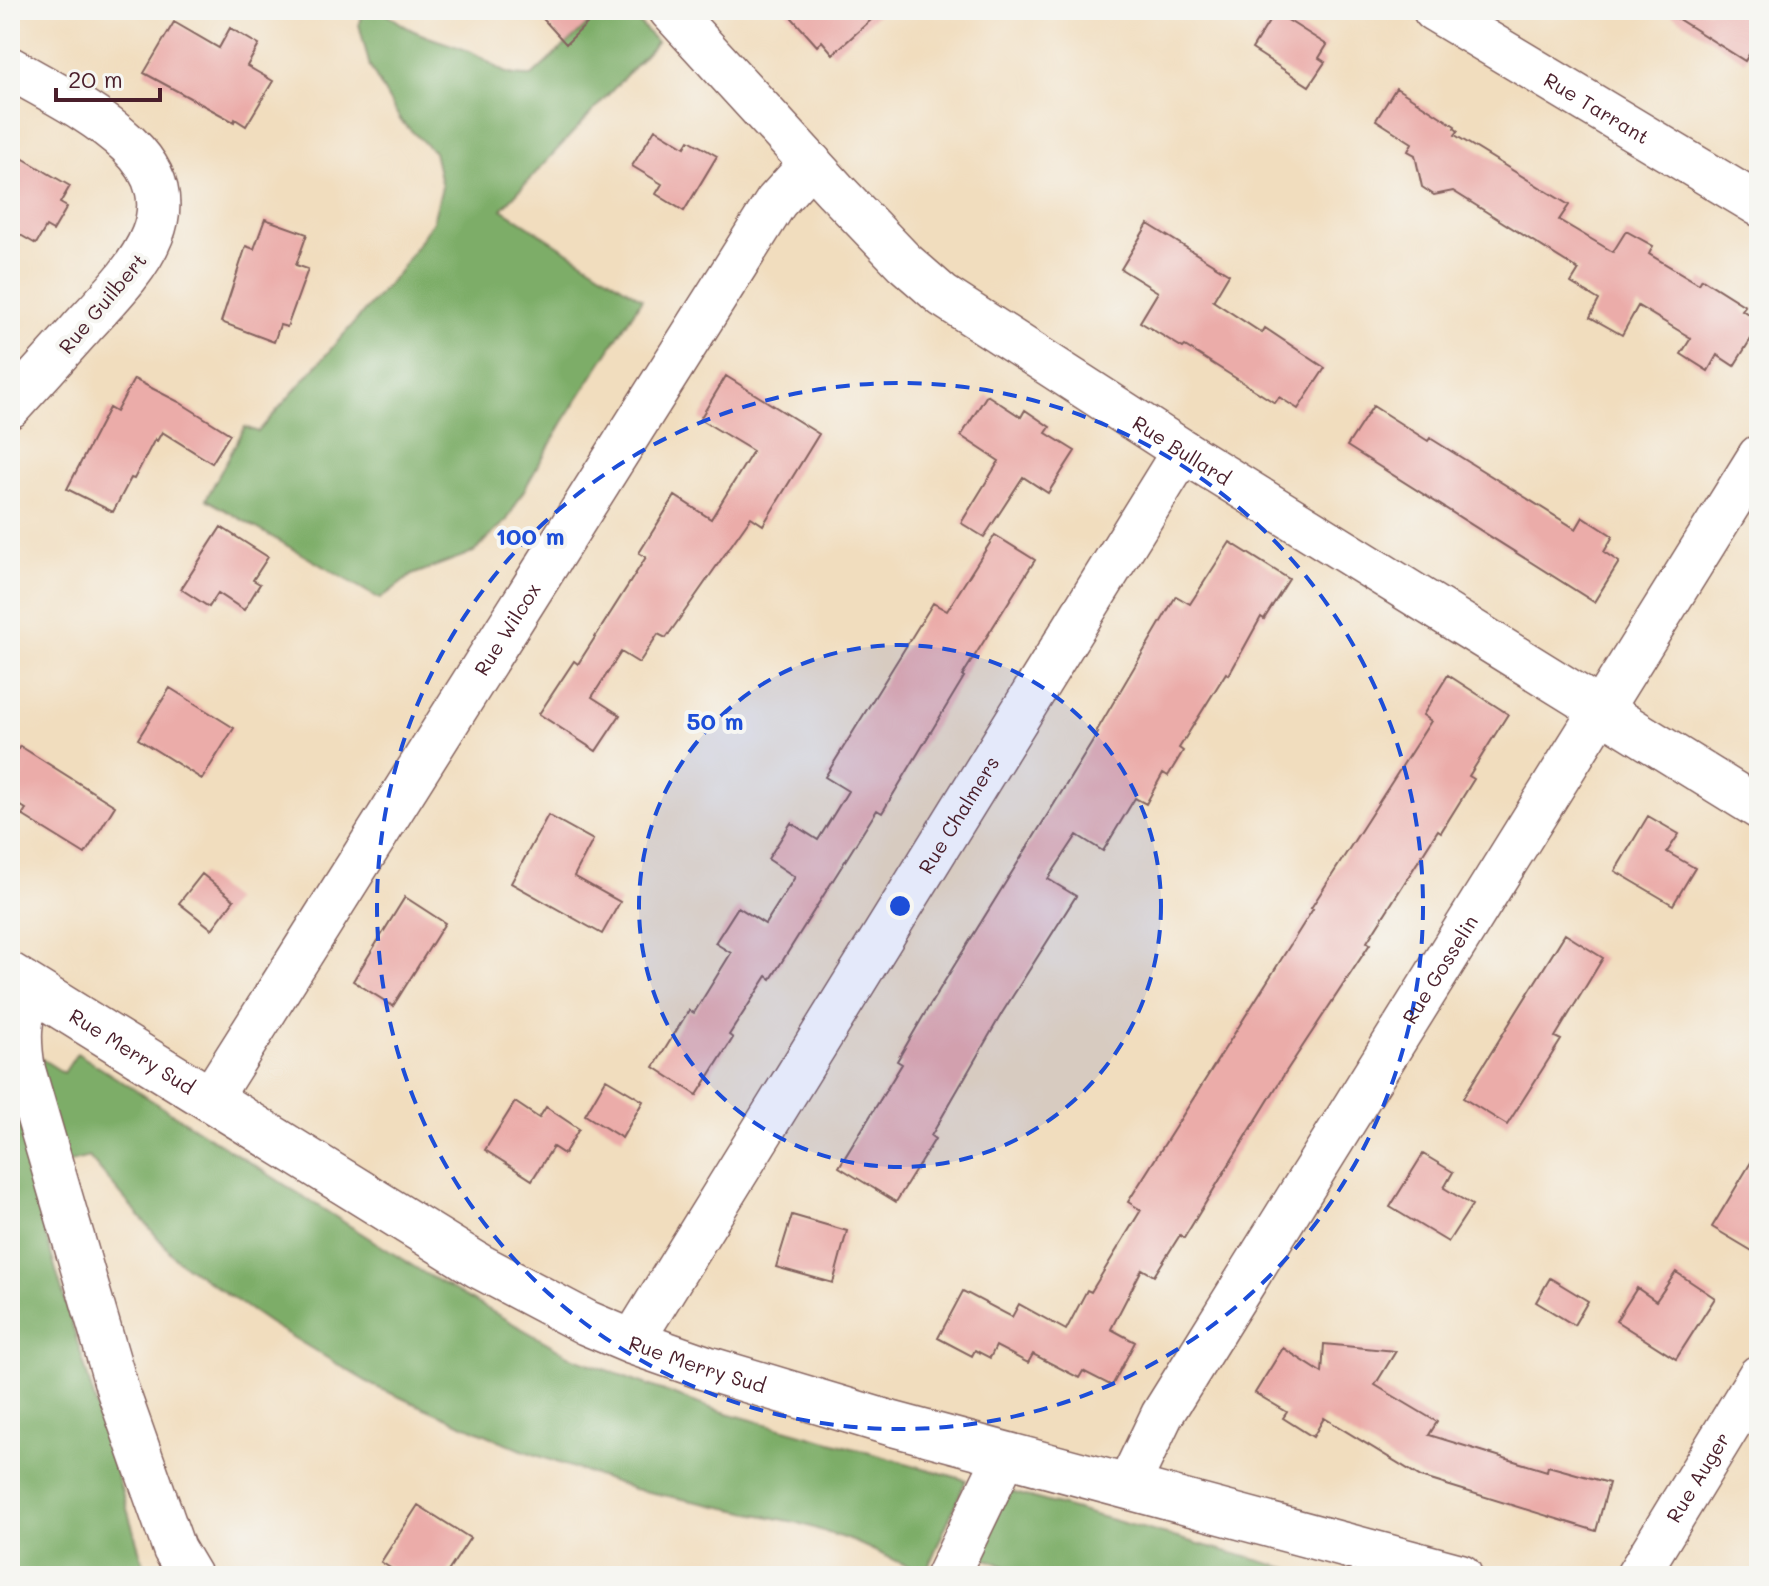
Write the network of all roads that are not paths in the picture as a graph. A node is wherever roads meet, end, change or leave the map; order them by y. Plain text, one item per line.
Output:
1 (670, 10) edge
2 (1434, 10) edge
3 (10, 68) edge
4 (811, 163) junction
5 (1759, 205) edge
6 (10, 407) edge
7 (1183, 451) junction
8 (1759, 456) edge
9 (1600, 709) junction
10 (1759, 808) edge
11 (21, 982) edge
12 (210, 1099) junction
13 (632, 1342) junction
14 (1759, 1376) edge
15 (1006, 1454) junction
16 (1128, 1486) junction
17 (190, 1576) edge
18 (947, 1576) edge
19 (1460, 1576) edge
20 (1637, 1576) edge

1 - 4 street, Rue Bullard
2 - 5 street, Rue Tarrant
3 - 6 street, Rue Guilbert
4 - 7 street, Rue Bullard
4 - 12 street, Rue Wilcox
7 - 9 street, Rue Bullard
7 - 13 street, Rue Chalmers
8 - 9 street, Rue Gosselin
9 - 10 street, Rue Bullard
9 - 16 street, Rue Gosselin
11 - 12 main road, Rue Merry Sud
11 - 17 street
12 - 13 main road, Rue Merry Sud
13 - 15 main road, Rue Merry Sud
14 - 20 street, Rue Auger
15 - 16 main road, Rue Merry Sud
15 - 18 street
16 - 19 main road, Rue Merry Sud

